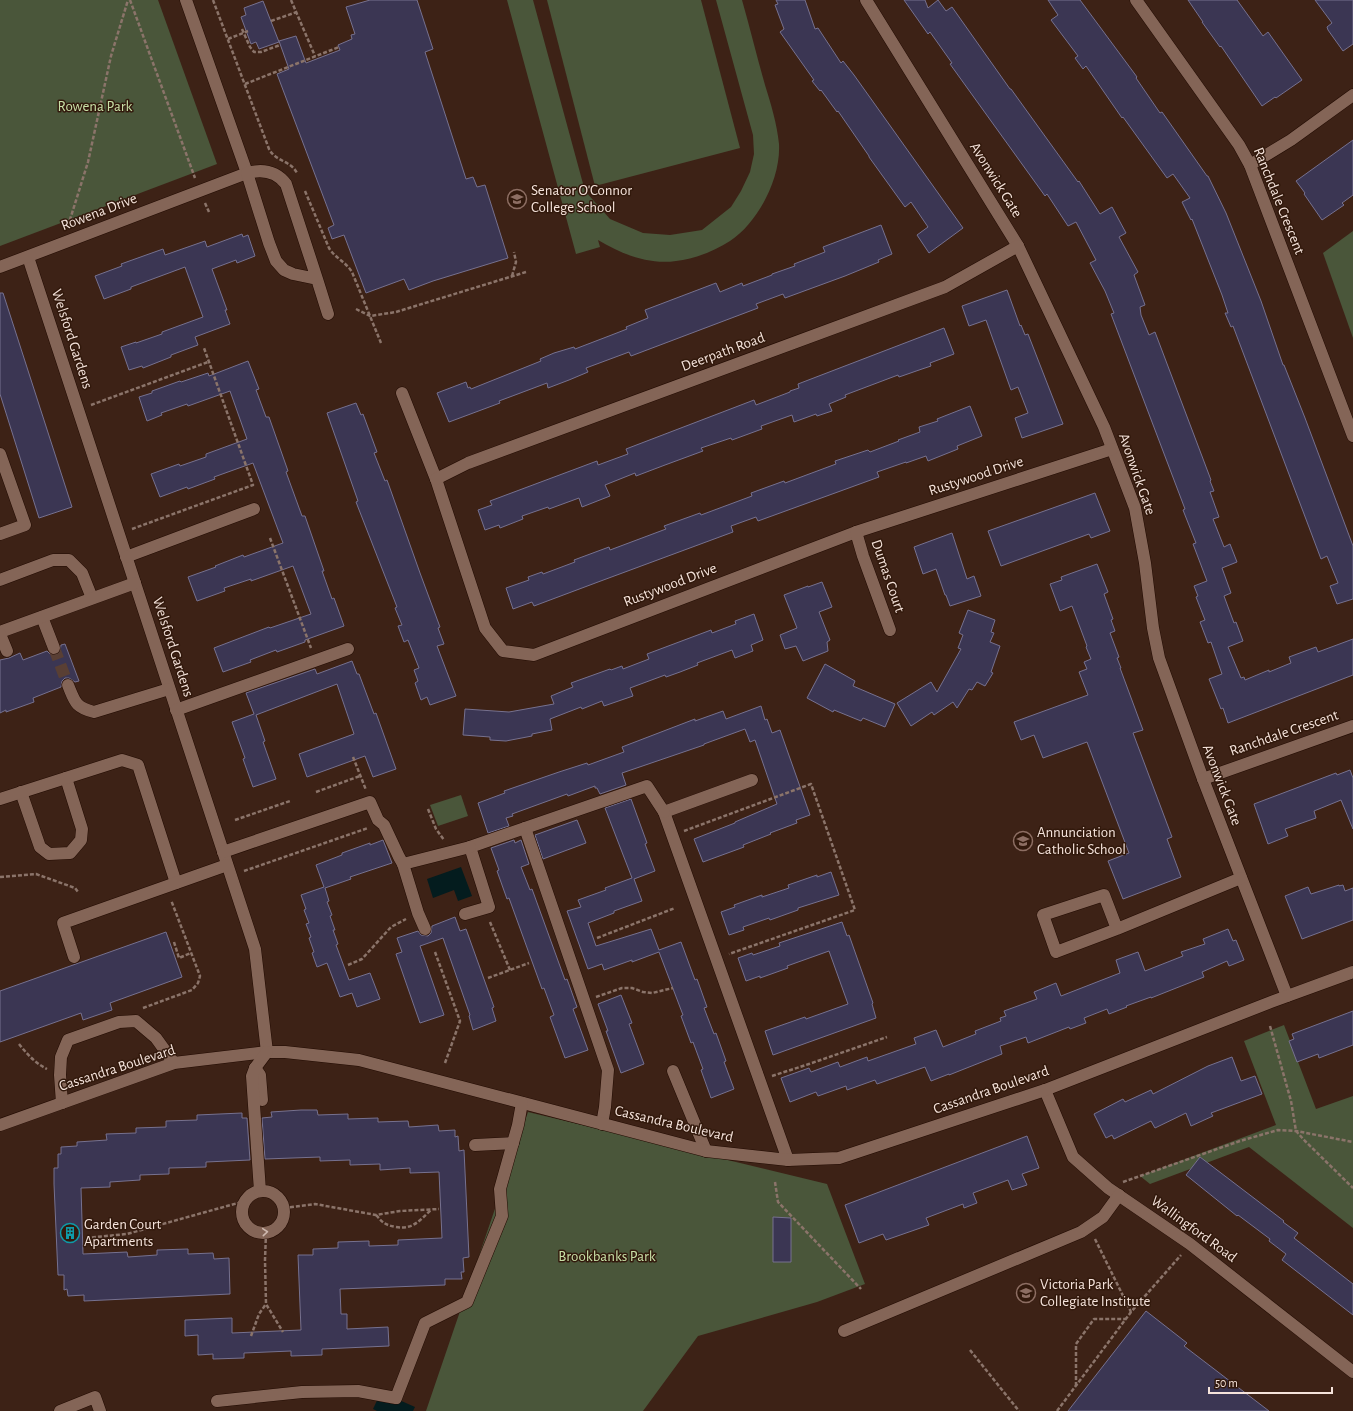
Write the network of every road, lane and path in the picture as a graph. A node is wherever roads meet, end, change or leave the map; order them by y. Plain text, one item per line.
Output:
1 (129, 0) edge
2 (186, 0) edge
3 (291, 0) edge
4 (866, 0) edge
5 (1136, 0) edge
6 (297, 12) junction
7 (271, 22) dead end
8 (242, 29) dead end
9 (248, 31) dead end
10 (244, 33) junction
11 (228, 39) dead end
12 (280, 45) dead end
13 (339, 47) dead end
14 (315, 56) junction
15 (245, 84) dead end
16 (1353, 95) edge
17 (1250, 165) junction
18 (247, 173) junction
19 (205, 189) junction
20 (209, 212) dead end
21 (64, 242) junction
22 (1018, 246) junction
23 (514, 252) dead end
24 (28, 257) junction
25 (0, 267) edge
26 (526, 272) dead end
27 (512, 277) junction
28 (316, 279) junction
29 (356, 309) dead end
30 (328, 314) dead end
31 (204, 348) dead end
32 (208, 362) junction
33 (402, 393) dead end
34 (78, 409) junction
35 (1353, 436) edge
36 (1112, 449) junction
37 (0, 454) edge
38 (436, 479) junction
39 (254, 509) dead end
40 (856, 532) junction
41 (0, 534) edge
42 (118, 534) junction
43 (270, 538) dead end
44 (126, 557) junction
45 (0, 580) edge
46 (135, 583) junction
47 (92, 598) junction
48 (42, 616) junction
49 (890, 630) dead end
50 (0, 633) edge
51 (54, 648) tunnel mouth
52 (348, 649) dead end
53 (7, 652) dead end
54 (316, 660) junction
55 (68, 685) tunnel mouth
56 (169, 689) junction
57 (176, 710) junction
58 (1353, 726) edge
59 (353, 757) dead end
60 (360, 776) junction
61 (66, 778) junction
62 (1203, 779) junction
63 (752, 780) dead end
64 (21, 792) junction
65 (316, 792) dead end
66 (0, 799) edge
67 (290, 800) dead end
68 (370, 802) junction
69 (428, 809) dead end
70 (664, 812) junction
71 (235, 820) dead end
72 (384, 825) junction
73 (525, 828) junction
74 (672, 835) junction
75 (470, 847) junction
76 (453, 851) junction
77 (223, 852) junction
78 (403, 864) junction
79 (229, 870) junction
80 (0, 877) edge
81 (1241, 878) junction
82 (171, 885) junction
83 (78, 892) dead end
84 (675, 908) dead end
85 (483, 909) junction
86 (418, 913) junction
87 (465, 914) dead end
88 (425, 929) dead end
89 (1117, 929) junction
90 (597, 938) dead end
91 (174, 942) dead end
92 (436, 952) dead end
93 (191, 953) junction
94 (74, 957) dead end
95 (716, 958) junction
96 (529, 963) dead end
97 (348, 965) dead end
98 (510, 970) junction
99 (1353, 972) edge
100 (488, 978) dead end
101 (673, 988) dead end
102 (1287, 996) junction
103 (585, 1000) junction
104 (119, 1022) junction
105 (1270, 1026) dead end
106 (887, 1037) dead end
107 (19, 1044) dead end
108 (267, 1052) junction
109 (174, 1063) junction
110 (445, 1063) dead end
111 (673, 1071) dead end
112 (60, 1075) junction
113 (759, 1079) junction
114 (1045, 1090) junction
115 (62, 1103) junction
116 (522, 1103) junction
117 (602, 1124) junction
118 (0, 1125) edge
119 (1296, 1131) junction
120 (1353, 1142) edge
121 (512, 1144) junction
122 (475, 1145) dead end
123 (706, 1150) junction
124 (788, 1160) junction
125 (775, 1182) dead end
126 (1108, 1188) junction
127 (1353, 1188) edge
128 (263, 1191) junction
129 (1119, 1195) junction
130 (245, 1201) junction
131 (284, 1208) junction
132 (439, 1209) dead end
133 (432, 1210) junction
134 (376, 1215) junction
135 (1089, 1227) junction
136 (266, 1233) junction
137 (86, 1238) dead end
138 (1190, 1244) junction
139 (861, 1289) dead end
140 (266, 1304) junction
141 (1131, 1312) junction
142 (1126, 1319) junction
143 (844, 1331) dead end
144 (283, 1332) dead end
145 (251, 1336) dead end
146 (970, 1350) dead end
147 (1353, 1372) edge
148 (1076, 1386) junction
149 (217, 1401) dead end
150 (60, 1411) edge
151 (100, 1411) edge
152 (1019, 1411) edge
153 (1057, 1411) edge

1 - 19 path
1 - 21 path
2 - 18 street
3 - 6 path
4 - 22 street, Avonwick Gate
5 - 17 street, Ranchdale Crescent
6 - 7 path
6 - 14 path
8 - 10 path
9 - 10 path
10 - 11 path
10 - 12 path
13 - 14 path
14 - 15 path
16 - 17 street
17 - 35 street, Ranchdale Crescent
18 - 19 street, Rowena Drive
18 - 28 street
18 - 28 street, Rowena Drive
19 - 20 path
19 - 21 street, Rowena Drive
21 - 24 street, Rowena Drive
22 - 36 street, Avonwick Gate
22 - 38 street, Deerpath Road
23 - 27 path
24 - 25 street, Rowena Drive
24 - 34 street, Welsford Gardens
26 - 27 path
27 - 29 path
28 - 30 street, Rowena Drive
31 - 32 path
32 - 34 path
32 - 42 path
33 - 38 street, Rustywood Drive
34 - 42 street, Welsford Gardens
36 - 40 street, Rustywood Drive
36 - 62 street, Avonwick Gate
37 - 41 street
38 - 40 street, Rustywood Drive
39 - 44 street
40 - 49 street, Dumas Court
42 - 44 street, Welsford Gardens
43 - 54 path
44 - 46 street, Welsford Gardens
45 - 47 street
46 - 47 street
46 - 56 street, Welsford Gardens
47 - 48 street
48 - 50 street
48 - 51 street
50 - 53 street
52 - 54 street
54 - 57 street
55 - 56 street
56 - 57 street, Welsford Gardens
57 - 77 street, Welsford Gardens
58 - 62 street, Ranchdale Crescent
59 - 60 path
60 - 65 path
60 - 68 path
61 - 64 street
61 - 64 street
61 - 82 street
62 - 81 street, Avonwick Gate
63 - 70 street
64 - 66 street
67 - 71 path
68 - 72 street
68 - 77 street
69 - 76 path
70 - 73 street
70 - 74 street
72 - 78 street
72 - 79 path
73 - 75 street
73 - 103 street
74 - 95 street
74 - 95 path
75 - 76 street
75 - 85 street
76 - 78 street
77 - 79 street, Welsford Gardens
78 - 86 street
79 - 82 street
79 - 108 street, Welsford Gardens
80 - 83 path
81 - 89 street
81 - 102 street, Avonwick Gate
82 - 93 path
82 - 94 street
84 - 90 path
85 - 87 street
85 - 98 path
86 - 88 street
86 - 97 path
89 - 89 street
91 - 93 path
92 - 110 path
93 - 104 path
95 - 113 street
96 - 98 path
98 - 100 path
99 - 102 street, Cassandra Boulevard
101 - 103 path
102 - 114 street, Cassandra Boulevard
103 - 117 street
104 - 109 street
104 - 112 street
105 - 119 path
106 - 113 path
107 - 112 path
108 - 109 street, Cassandra Boulevard
108 - 116 street, Cassandra Boulevard
108 - 128 street
109 - 115 street, Cassandra Boulevard
111 - 123 street
112 - 115 street
113 - 124 street
114 - 124 street, Cassandra Boulevard
114 - 126 street, Wallingford Road
115 - 118 street, Cassandra Boulevard
116 - 117 street, Cassandra Boulevard
116 - 121 street
117 - 123 street, Cassandra Boulevard
119 - 120 path
119 - 126 path
119 - 127 path
121 - 122 street
121 - 149 street
123 - 124 street, Cassandra Boulevard
125 - 139 path
126 - 129 street, Wallingford Road
128 - 130 street
128 - 131 street
129 - 135 street
129 - 138 street, Wallingford Road
130 -> 136 street
130 - 137 path
131 - 134 path
131 - 136 street
132 - 133 path
133 - 134 path
133 - 134 path
135 - 141 path
135 - 143 street
136 - 140 path
138 - 141 path
138 - 147 street, Wallingford Road
140 - 144 path
140 - 145 path
141 - 142 path
142 - 148 path
142 - 148 path
146 - 152 path
148 - 153 path
150 - 151 street

